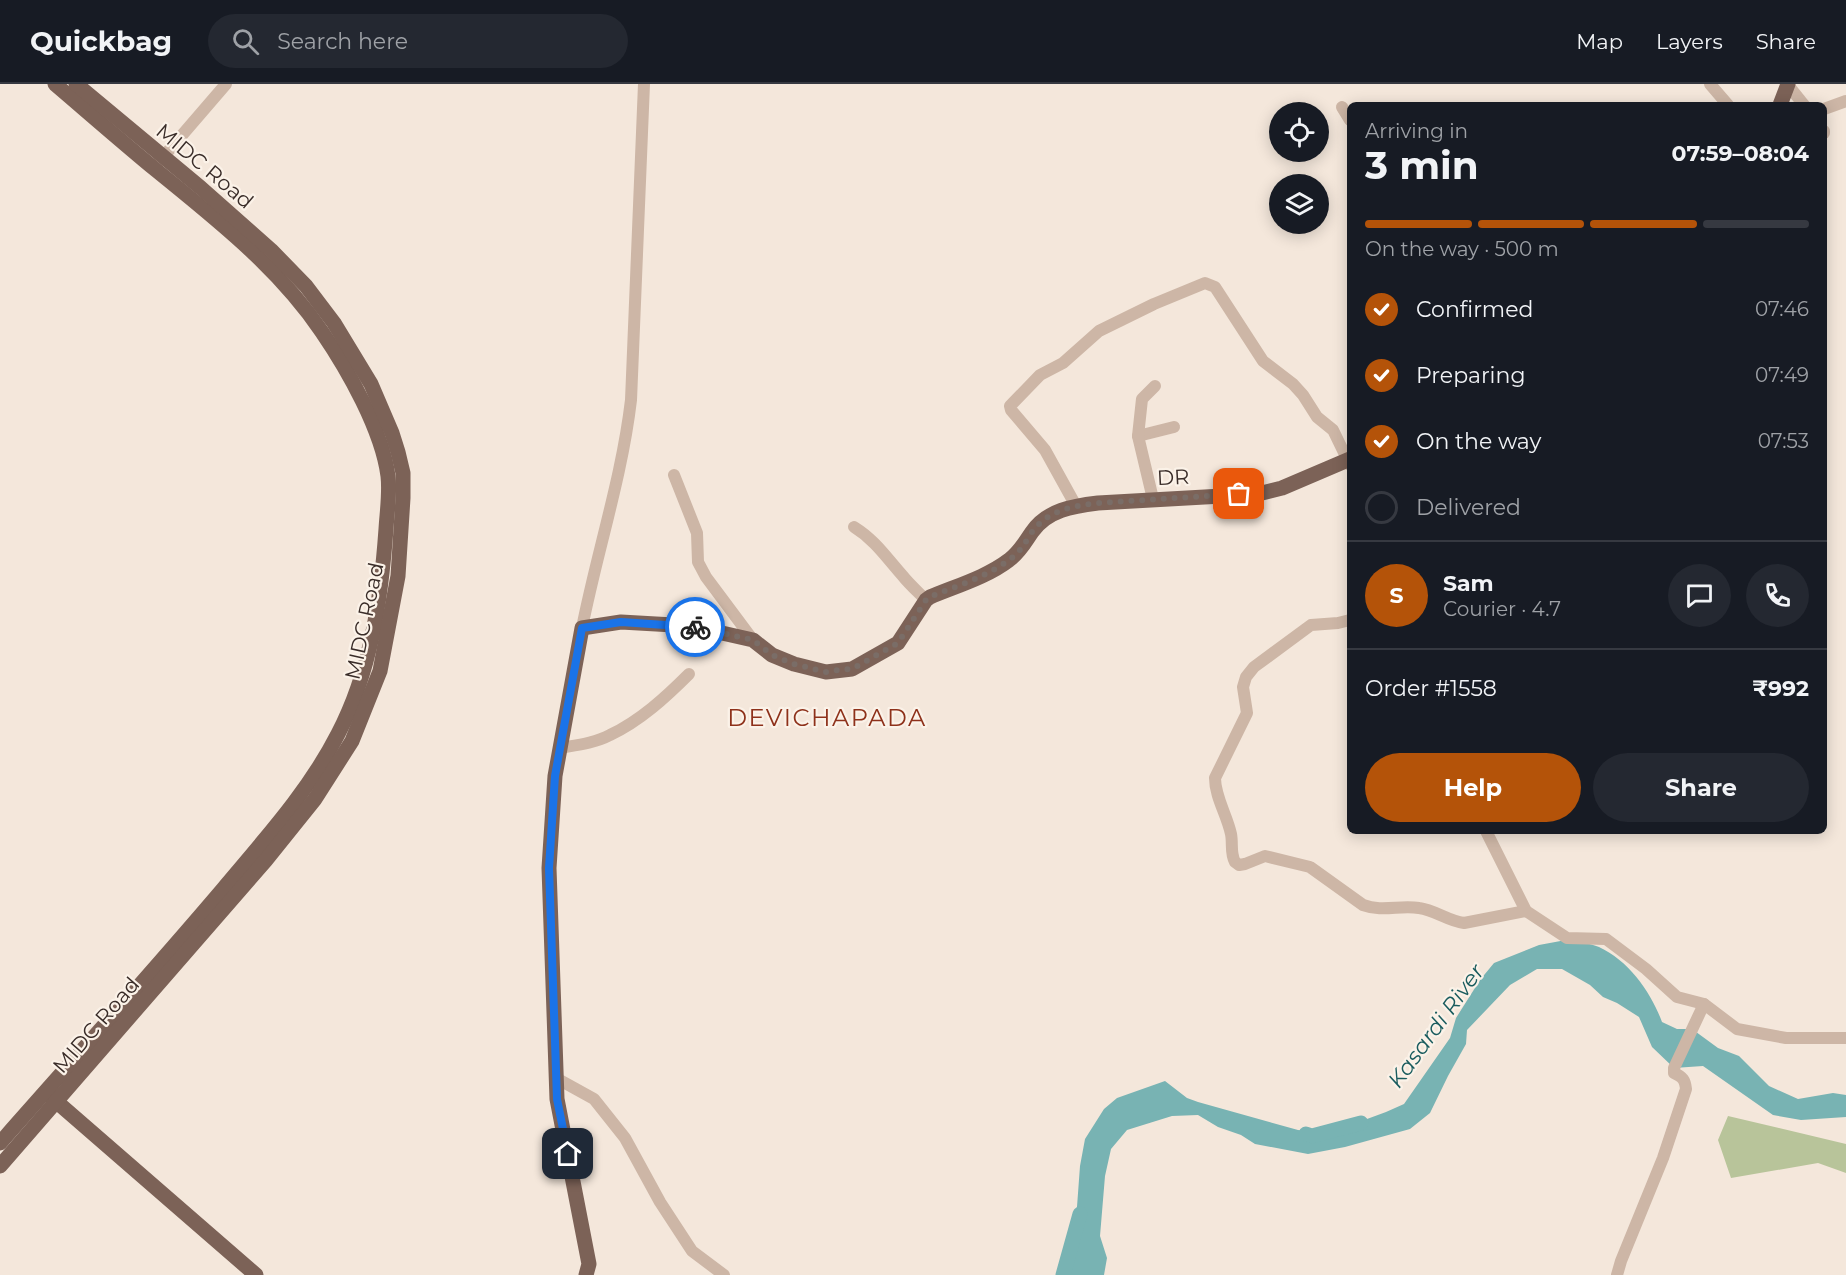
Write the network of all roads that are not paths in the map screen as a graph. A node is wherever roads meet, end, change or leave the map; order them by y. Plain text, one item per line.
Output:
1 (55, 84) edge
2 (76, 84) edge
3 (226, 84) edge
4 (644, 84) edge
5 (1710, 84) edge
6 (1788, 84) edge
7 (1846, 101) edge
8 (1725, 102) edge
9 (1781, 102) edge
10 (1802, 102) edge
11 (1342, 107) dead end
12 (1827, 108) edge
13 (1347, 115) edge
14 (158, 162) junction
15 (1155, 386) dead end
16 (1174, 427) dead end
17 (1138, 436) junction
18 (1347, 457) edge
19 (1347, 462) edge
20 (674, 475) dead end
21 (1153, 500) junction
22 (1076, 506) junction
23 (854, 527) dead end
24 (926, 600) junction
25 (1347, 621) edge
26 (582, 628) junction
27 (753, 640) junction
28 (689, 674) dead end
29 (560, 748) junction
30 (1488, 834) edge
31 (1526, 911) junction
32 (1704, 1004) junction
33 (1846, 1038) edge
34 (556, 1078) junction
35 (51, 1097) junction
36 (0, 1143) edge
37 (0, 1166) edge
38 (255, 1275) edge
39 (586, 1275) edge
40 (724, 1275) edge
41 (1617, 1275) edge

1 - 14 main road, MIDC Road
2 - 14 main road, MIDC Road
3 - 14 street
4 - 26 street
5 - 8 street
6 - 9 main road
6 - 10 street
7 - 12 street
11 - 13 street
14 - 35 main road, MIDC Road
15 - 17 street
16 - 17 street
17 - 21 street
18 - 22 street
19 - 21 main road, DR
20 - 27 street
21 - 22 main road, DR
22 - 24 main road, DR
23 - 24 street
24 - 27 main road
25 - 31 street
26 - 27 main road
26 - 29 main road
28 - 29 street
29 - 34 main road
30 - 31 street
31 - 32 street
32 - 33 street
32 - 41 street
34 - 39 main road
34 - 40 street
35 - 36 main road, MIDC Road
35 - 37 main road, MIDC Road
35 - 38 main road

